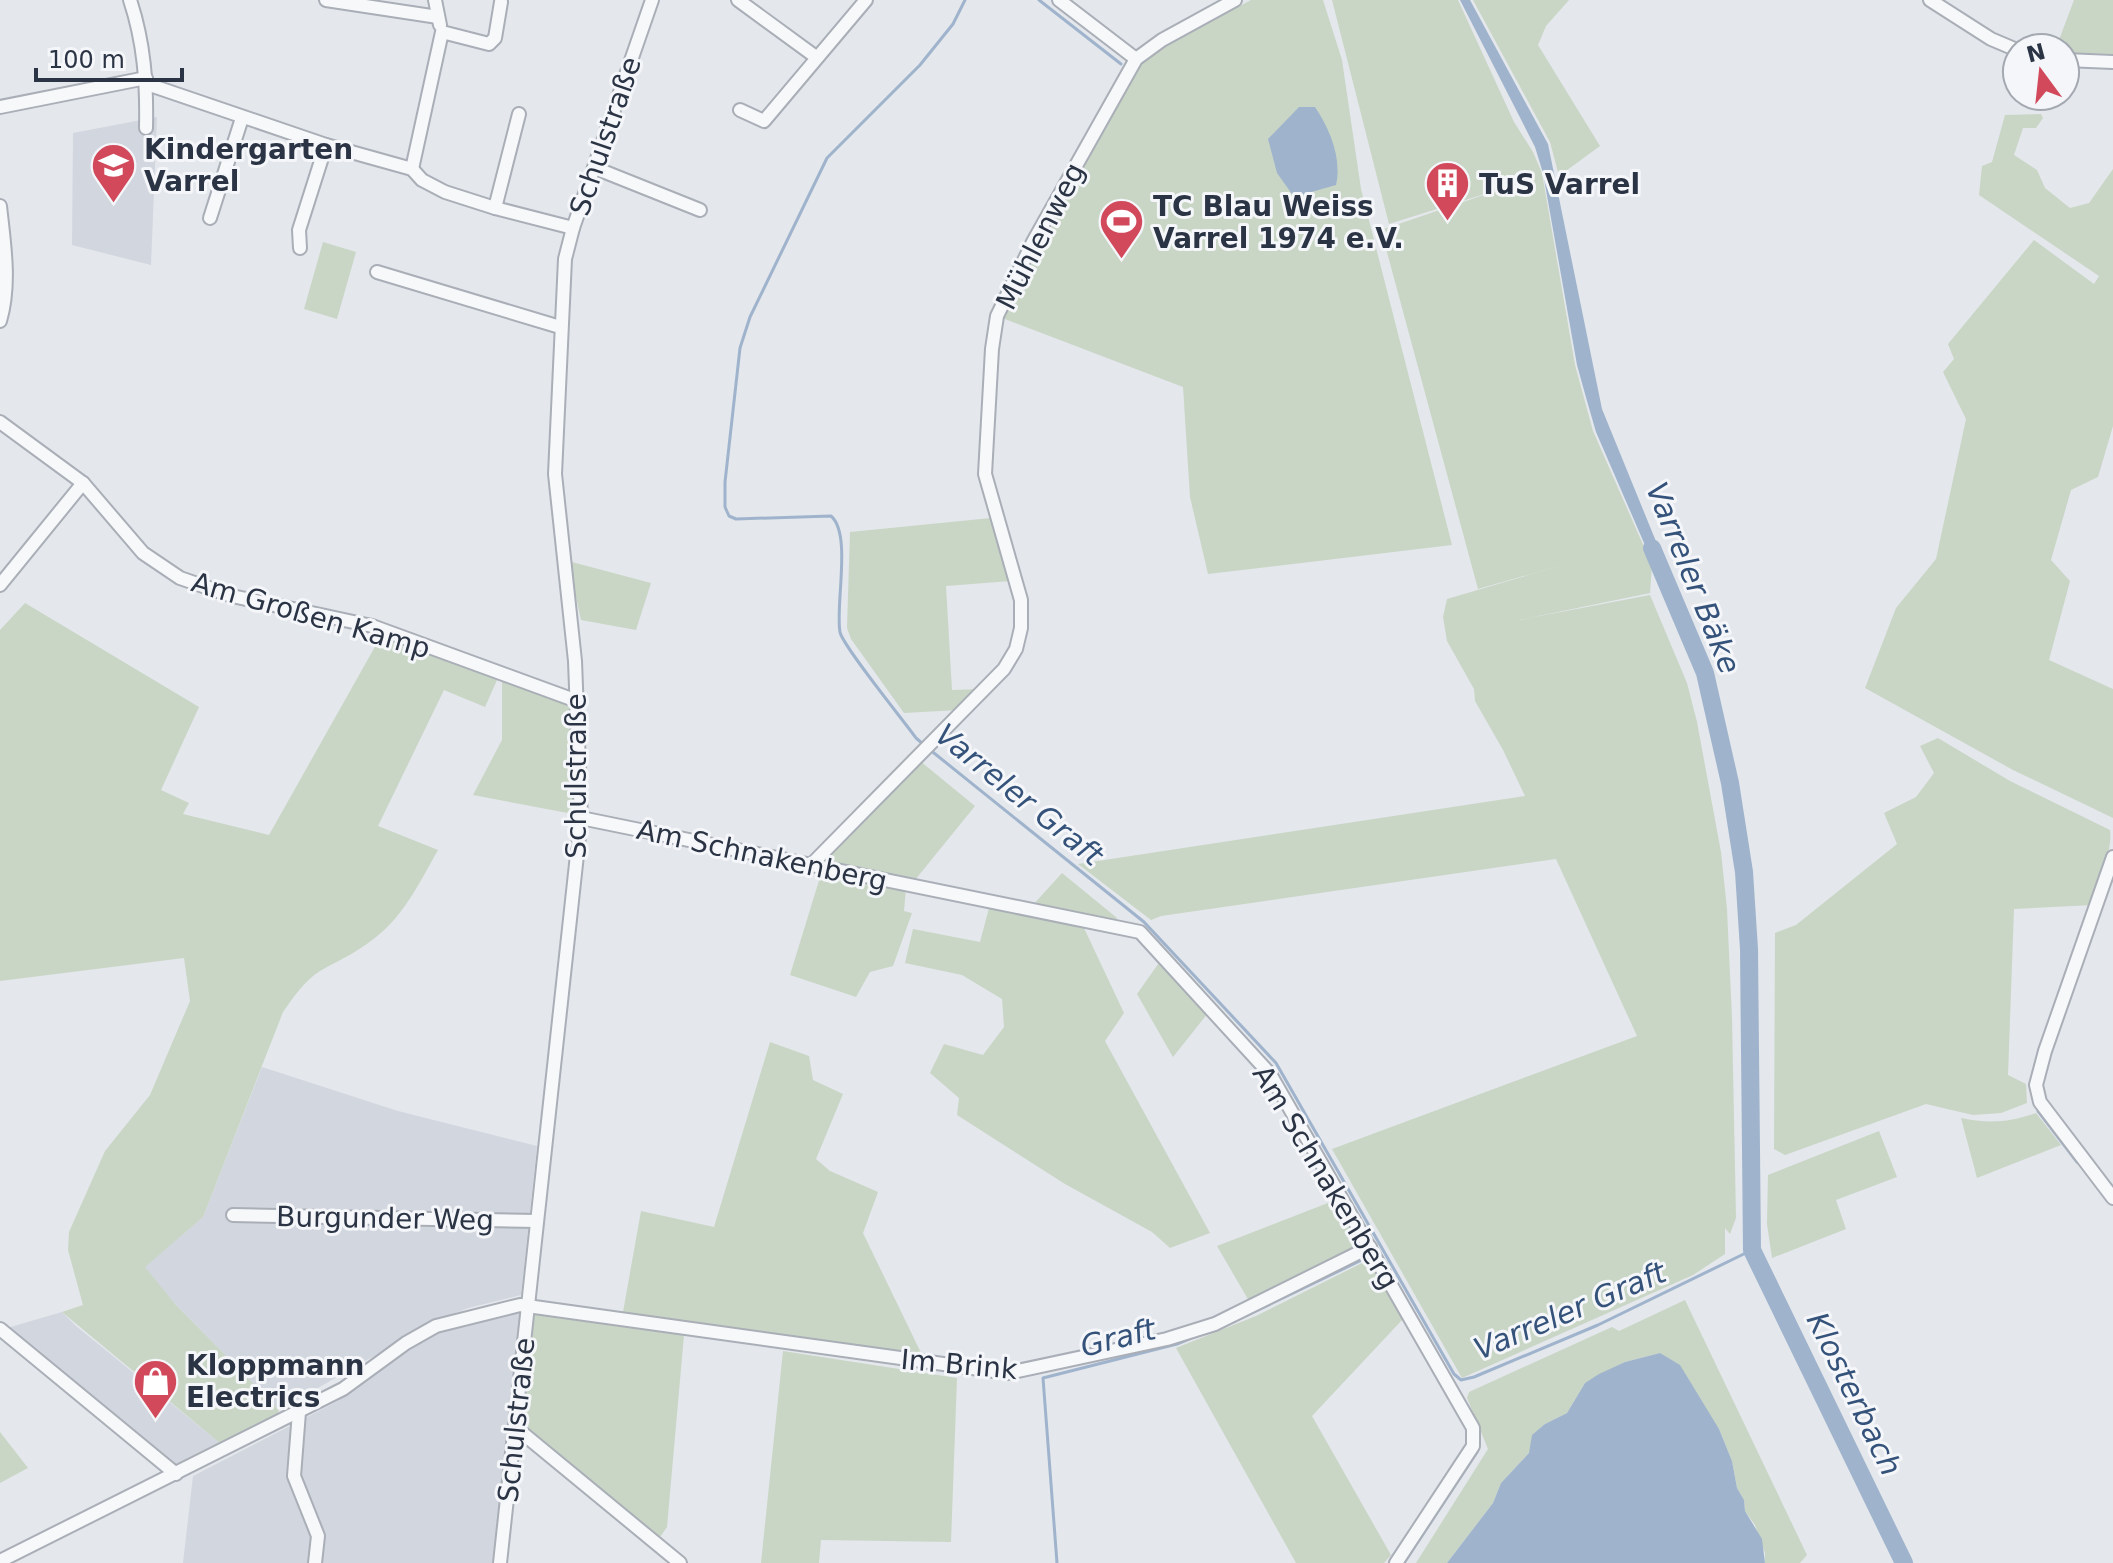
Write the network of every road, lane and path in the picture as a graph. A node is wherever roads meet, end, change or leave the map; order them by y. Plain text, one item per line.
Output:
1 (130, 0) edge
2 (326, 0) edge
3 (435, 0) edge
4 (652, 0) edge
5 (738, 0) edge
6 (866, 0) edge
7 (1059, 0) edge
8 (1235, 0) edge
9 (1930, 0) edge
10 (501, 2) edge
11 (438, 17) junction
12 (442, 32) junction
13 (2001, 43) edge
14 (816, 57) junction
15 (1136, 59) junction
16 (2081, 61) edge
17 (2113, 62) edge
18 (147, 81) junction
19 (0, 107) edge
20 (740, 110) dead end
21 (519, 114) dead end
22 (242, 118) junction
23 (146, 128) dead end
24 (326, 145) junction
25 (595, 168) junction
26 (412, 169) junction
27 (0, 206) edge
28 (495, 208) junction
29 (700, 210) dead end
30 (210, 218) dead end
31 (573, 228) junction
32 (300, 248) dead end
33 (377, 272) dead end
34 (0, 321) edge
35 (560, 327) junction
36 (0, 423) edge
37 (83, 483) junction
38 (0, 585) edge
39 (577, 701) junction
40 (581, 818) junction
41 (2113, 857) edge
42 (810, 866) junction
43 (2113, 1198) edge
44 (233, 1215) dead end
45 (537, 1221) junction
46 (1370, 1247) junction
47 (528, 1306) junction
48 (0, 1329) edge
49 (299, 1412) junction
50 (515, 1427) junction
51 (176, 1474) junction
52 (0, 1561) edge
53 (315, 1563) edge
54 (500, 1563) edge
55 (680, 1563) edge
56 (1396, 1563) edge

1 - 18 street
2 - 11 street
3 - 11 street
4 - 25 street, Schulstraße
5 - 14 street
6 - 14 street
7 - 15 street
8 - 15 street
9 - 13 street
10 - 12 street
11 - 12 street
12 - 26 street
14 - 20 street
15 - 42 street, Mühlenweg
16 - 17 street
18 - 19 street
18 - 22 street
18 - 23 street
21 - 28 street
22 - 24 street
22 - 30 street
24 - 26 street
24 - 32 street
25 - 29 street
25 - 31 street, Schulstraße
26 - 28 street
27 - 34 street
28 - 31 street
31 - 35 street, Schulstraße
33 - 35 street
35 - 39 street, Schulstraße
36 - 37 street, Am Großen Kamp
37 - 38 street
37 - 39 street, Am Großen Kamp
39 - 40 street, Schulstraße
40 - 42 street, Am Schnakenberg
40 - 45 street, Schulstraße
41 - 43 street
42 - 46 street, Am Schnakenberg
44 - 45 street, Burgunder Weg
45 - 47 street, Schulstraße
46 - 47 street, Im Brink
46 - 56 street, Am Schnakenberg
47 - 49 street, Im Brink
47 - 50 street, Schulstraße
48 - 51 street
49 - 51 street, Im Brink
49 - 53 street
50 - 54 street, Schulstraße
50 - 55 street
51 - 52 street, Im Brink

